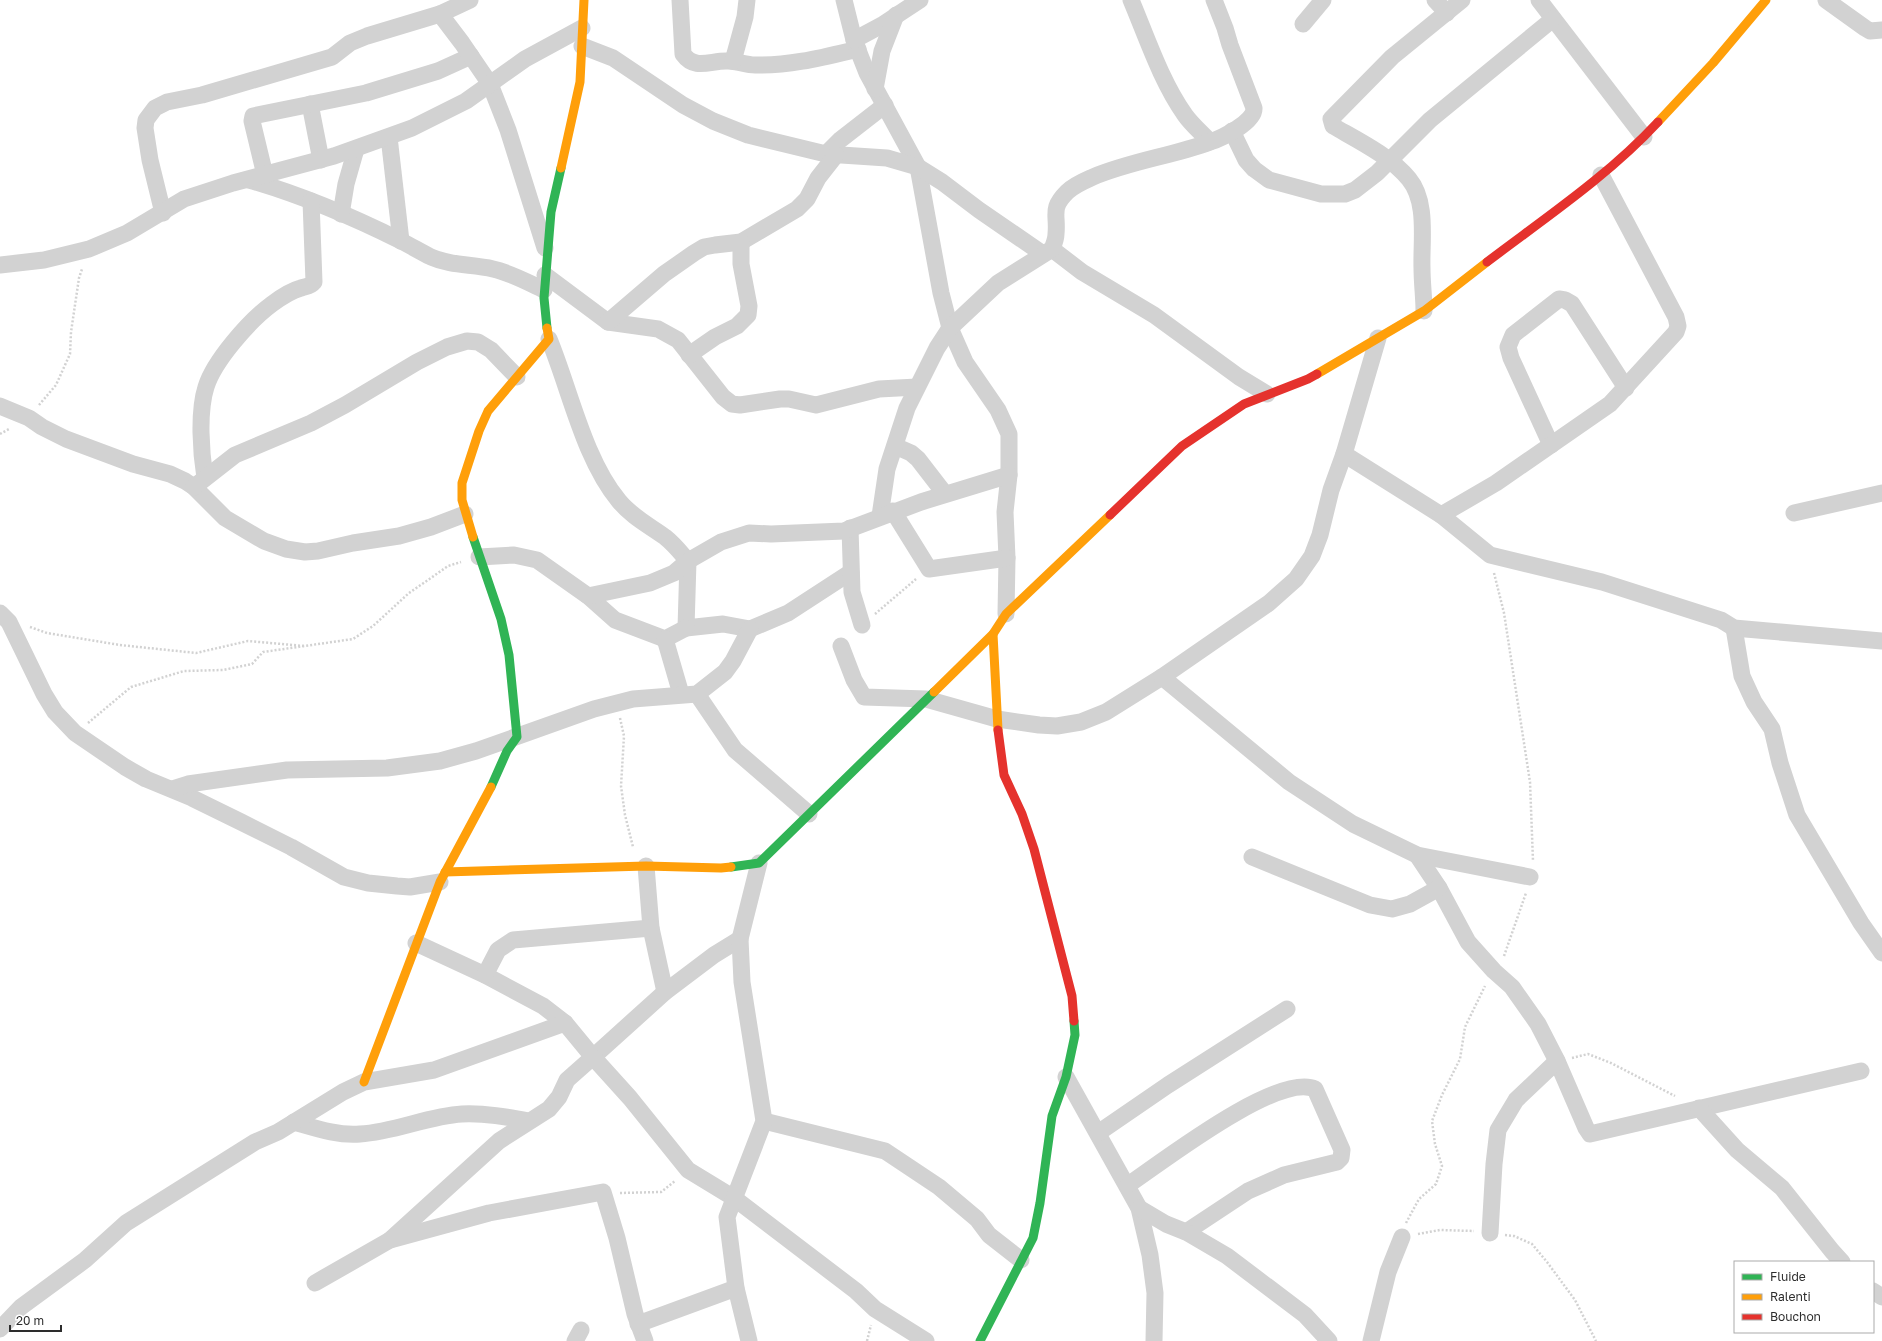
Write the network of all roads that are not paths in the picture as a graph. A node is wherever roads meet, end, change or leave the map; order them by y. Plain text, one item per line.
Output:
1 (470, 0) edge
2 (584, 0) edge
3 (680, 0) edge
4 (747, 0) edge
5 (844, 0) edge
6 (1131, 0) edge
7 (1214, 0) edge
8 (1322, 0) edge
9 (1435, 0) edge
10 (1462, 0) edge
11 (1539, 0) edge
12 (1766, 0) edge
13 (1826, 0) edge
14 (917, 1) edge
15 (1447, 13) junction
16 (440, 14) junction
17 (896, 15) junction
18 (1553, 19) junction
19 (1303, 24) dead end
20 (582, 28) junction
21 (1882, 30) edge
22 (856, 45) junction
23 (582, 46) junction
24 (471, 56) junction
25 (733, 62) junction
26 (490, 84) junction
27 (875, 89) junction
28 (310, 104) junction
29 (885, 105) junction
30 (1232, 131) junction
31 (389, 137) junction
32 (1644, 137) junction
33 (1210, 142) junction
34 (356, 149) junction
35 (831, 154) junction
36 (321, 160) junction
37 (1388, 161) junction
38 (918, 167) junction
39 (1601, 175) junction
40 (257, 177) junction
41 (311, 201) junction
42 (163, 213) junction
43 (341, 214) junction
44 (401, 241) junction
45 (741, 242) junction
46 (1048, 251) junction
47 (547, 254) junction
48 (0, 265) edge
49 (544, 282) junction
50 (1424, 311) junction
51 (608, 322) junction
52 (950, 328) junction
53 (1378, 338) junction
54 (549, 339) junction
55 (690, 355) junction
56 (517, 377) junction
57 (917, 386) junction
58 (1626, 388) junction
59 (1267, 394) junction
60 (0, 406) edge
61 (1551, 445) junction
62 (895, 446) junction
63 (1344, 454) junction
64 (1009, 475) junction
65 (199, 482) junction
66 (1882, 493) edge
67 (945, 494) junction
68 (1794, 513) dead end
69 (465, 514) junction
70 (887, 514) junction
71 (1441, 515) junction
72 (850, 528) junction
73 (479, 557) junction
74 (1008, 558) junction
75 (688, 561) junction
76 (851, 572) junction
77 (588, 596) junction
78 (1006, 614) junction
79 (4, 618) edge
80 (862, 625) road end
81 (686, 628) junction
82 (750, 628) junction
83 (1734, 628) junction
84 (993, 634) junction
85 (665, 640) junction
86 (1882, 640) edge
87 (841, 646) dead end
88 (1162, 677) junction
89 (689, 694) junction
90 (926, 699) junction
91 (997, 719) junction
92 (517, 737) junction
93 (172, 789) junction
94 (809, 814) junction
95 (1417, 855) junction
96 (1252, 857) dead end
97 (759, 863) junction
98 (646, 866) junction
99 (442, 877) junction
100 (1530, 877) road end
101 (1439, 888) junction
102 (651, 928) junction
103 (740, 939) junction
104 (416, 943) junction
105 (1882, 953) edge
106 (485, 975) junction
107 (665, 992) junction
108 (1287, 1009) dead end
109 (564, 1023) junction
110 (593, 1057) junction
111 (1557, 1061) junction
112 (1861, 1071) dead end
113 (1066, 1077) junction
114 (364, 1082) junction
115 (1698, 1108) junction
116 (529, 1121) junction
117 (764, 1121) junction
118 (294, 1122) junction
119 (1098, 1133) junction
120 (1128, 1185) junction
121 (734, 1198) junction
122 (1139, 1208) junction
123 (1186, 1232) junction
124 (1490, 1233) road end
125 (1402, 1237) road end
126 (390, 1240) junction
127 (1020, 1260) junction
128 (1841, 1261) edge
129 (315, 1284) dead end
130 (736, 1288) junction
131 (1874, 1292) edge
132 (1882, 1298) edge
133 (638, 1324) junction
134 (0, 1329) edge
135 (645, 1341) edge
136 (750, 1341) edge
137 (926, 1341) edge
138 (980, 1341) edge
139 (1154, 1341) edge
140 (1328, 1341) edge
141 (1371, 1341) edge

1 - 16 street
2 - 20 street
3 - 25 street
4 - 25 street
5 - 22 street
6 - 33 street
7 - 30 street
8 - 19 street
9 - 15 street
10 - 15 street
11 - 18 street
12 - 32 street
13 - 21 street
14 - 17 street
15 - 37 street
16 - 24 street
16 - 42 street
17 - 22 street
17 - 27 street
18 - 32 street
18 - 37 street
20 - 23 street
20 - 26 street
22 - 25 street
22 - 27 street
23 - 35 street
23 - 47 street
24 - 26 street
24 - 28 street
26 - 31 street
26 - 47 street
27 - 29 street
28 - 36 street
28 - 40 street
29 - 35 street
29 - 38 street
30 - 33 street
30 - 37 street
31 - 34 street
31 - 44 street
32 - 39 street
33 - 46 street
34 - 36 street
34 - 43 street
35 - 38 street
35 - 45 street
36 - 40 street
37 - 50 street
38 - 46 street
38 - 52 street
39 - 50 street
39 - 58 street
40 - 41 street
40 - 42 street
41 - 43 street
41 - 65 street
42 - 48 street
43 - 44 street
44 - 49 street
45 - 51 street
45 - 55 street
46 - 52 street
46 - 59 street
47 - 49 street
49 - 51 street
49 - 54 street
50 - 53 street
51 - 55 street
52 - 57 street
52 - 64 street
53 - 59 street
53 - 63 street
54 - 56 street
54 - 75 street
55 - 57 street
56 - 65 street
56 - 69 street
57 - 62 street
58 - 61 street
58 - 61 street
59 - 78 street
60 - 65 street
61 - 71 street
62 - 67 street
62 - 70 street
63 - 71 street
63 - 88 street
64 - 67 street
64 - 74 street
65 - 69 street
66 - 68 street
67 - 70 street
69 - 73 street
70 - 72 street
70 - 74 street
71 - 83 street
72 - 75 street
72 - 76 street
73 - 77 street
73 - 92 street
74 - 78 street
75 - 77 street
75 - 81 street
76 - 80 street
76 - 82 street
77 - 85 street
78 - 84 street
79 - 93 street
81 - 82 street
81 - 85 street
82 - 89 street
83 - 86 street
83 - 105 street
84 - 90 street
84 - 91 street
85 - 89 street
87 - 90 street
88 - 91 street
88 - 95 street
89 - 92 street
89 - 94 street
90 - 91 street
90 - 94 street
91 - 113 street
92 - 93 street
92 - 99 street
93 - 99 street
94 - 97 street
95 - 100 street
95 - 101 street
96 - 101 street
97 - 98 street
97 - 103 street
98 - 99 street
98 - 102 street
99 - 104 street
101 - 111 street
102 - 106 street
102 - 107 street
103 - 107 street
103 - 117 street
104 - 106 street
104 - 114 street
106 - 109 street
107 - 110 street
108 - 119 street
109 - 110 street
109 - 114 street
110 - 116 street
110 - 121 street
111 - 115 street
111 - 124 street
112 - 115 street
113 - 119 street
113 - 127 street
114 - 118 street
115 - 128 street
116 - 118 street
116 - 126 street
117 - 121 street
117 - 127 street
118 - 134 street
119 - 120 street
120 - 122 street
120 - 123 street
121 - 130 street
121 - 137 street
122 - 123 street
122 - 139 street
123 - 140 street
125 - 141 street
126 - 129 street
126 - 133 street
127 - 138 street
130 - 133 street
130 - 136 street
131 - 132 street
133 - 135 street

